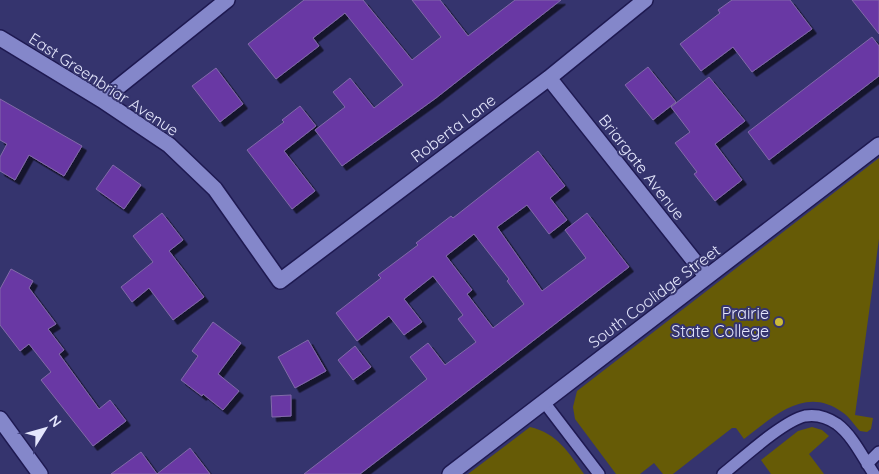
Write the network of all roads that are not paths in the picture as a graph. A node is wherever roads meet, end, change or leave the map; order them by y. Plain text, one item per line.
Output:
1 (227, 0) edge
2 (645, 0) edge
3 (0, 38) edge
4 (549, 78) junction
5 (102, 100) junction
6 (879, 145) edge
7 (707, 277) junction
8 (280, 281) joint
9 (544, 402) junction
10 (0, 419) edge
11 (879, 452) edge
12 (871, 469) edge
13 (40, 474) edge
14 (450, 474) edge
15 (599, 474) edge
16 (723, 474) edge

1 - 5 street
2 - 4 street, Roberta Lane
3 - 5 street, East Greenbriar Avenue
4 - 7 street, Briargate Avenue
4 - 8 street, Roberta Lane
5 - 8 street, East Greenbriar Avenue
6 - 7 street, South Coolidge Street
7 - 9 street, South Coolidge Street
9 - 14 street, South Coolidge Street
9 - 15 lane
10 - 13 street
11 - 12 lane
12 - 16 lane

